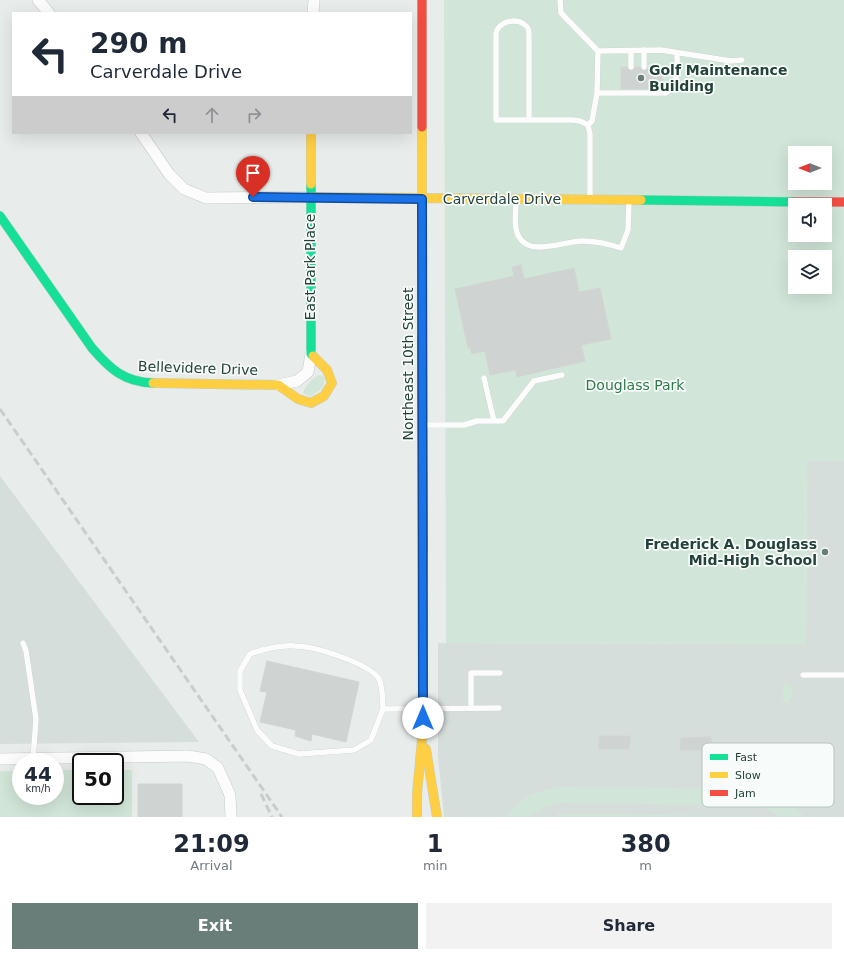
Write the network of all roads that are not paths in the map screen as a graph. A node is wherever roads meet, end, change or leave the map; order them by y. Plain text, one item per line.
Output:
1 (38, 0) edge
2 (314, 0) edge
3 (422, 0) edge
4 (560, 0) edge
5 (48, 12) edge
6 (314, 12) edge
7 (644, 50) junction
8 (598, 51) junction
9 (631, 51) junction
10 (677, 53) junction
11 (742, 60) dead end
12 (631, 67) dead end
13 (644, 68) dead end
14 (598, 93) junction
15 (529, 120) junction
16 (588, 125) junction
17 (142, 134) edge
18 (311, 134) edge
19 (310, 197) junction
20 (422, 199) junction
21 (516, 199) junction
22 (590, 200) junction
23 (629, 200) junction
24 (844, 202) edge
25 (0, 216) edge
26 (311, 354) junction
27 (562, 375) dead end
28 (484, 378) dead end
29 (278, 385) junction
30 (494, 421) junction
31 (422, 425) junction
32 (23, 643) dead end
33 (500, 673) dead end
34 (803, 675) dead end
35 (844, 675) edge
36 (423, 708) junction
37 (471, 708) junction
38 (499, 708) dead end
39 (384, 709) junction
40 (423, 728) junction
41 (33, 753) edge
42 (64, 758) edge
43 (0, 759) edge
44 (12, 759) edge
45 (231, 817) edge
46 (417, 817) edge
47 (436, 817) edge

1 - 5 street
2 - 6 street
3 - 20 street, Northeast 10th Street
4 - 8 lane
7 - 9 lane
7 - 10 lane
7 - 13 lane
8 - 9 lane
8 - 14 lane
9 - 12 lane
10 - 11 lane
10 - 14 lane
14 - 16 lane
15 - 15 lane
15 - 16 lane
16 - 22 lane
17 - 19 street, Carverdale Drive
18 - 19 street, East Park Place
19 - 20 street, Carverdale Drive
19 - 26 street, East Park Place
20 - 21 street, Carverdale Drive
20 - 31 street, Northeast 10th Street
21 - 22 street, Carverdale Drive
21 - 23 lane
22 - 23 street, Carverdale Drive
23 - 24 street, Carverdale Drive
25 - 29 street, Bellevidere Drive
26 - 29 street, East Park Place
26 - 29 street
27 - 30 lane
28 - 30 lane
30 - 31 lane
31 - 36 street, Northeast 10th Street
32 - 41 lane
33 - 37 lane
34 - 35 lane
36 - 37 lane
36 - 39 lane
36 - 40 street, Northeast 10th Street
37 - 38 lane
39 - 39 lane
40 - 46 street, Northeast 10th Street
40 - 47 street, Northeast 10th Street
42 - 45 street
43 - 44 street

